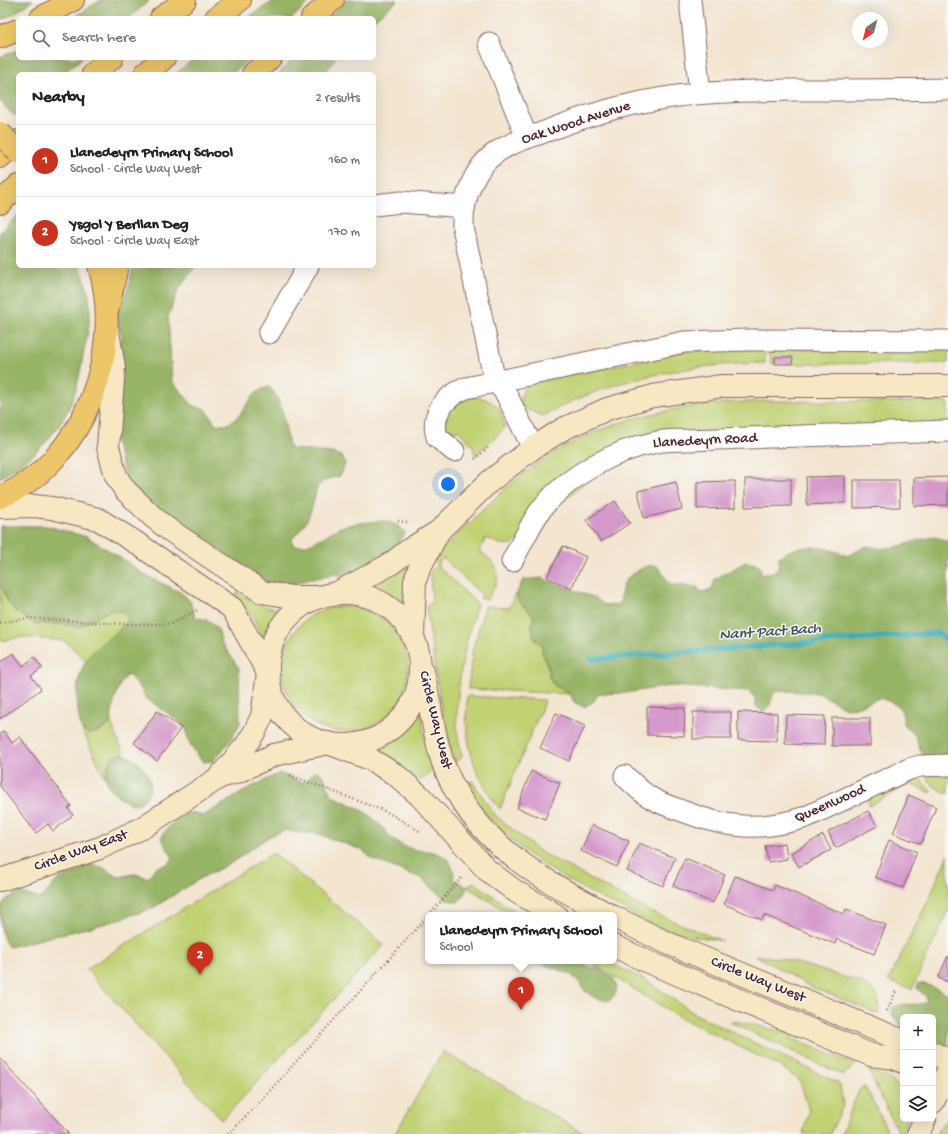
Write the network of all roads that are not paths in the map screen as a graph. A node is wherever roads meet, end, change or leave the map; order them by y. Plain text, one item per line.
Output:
1 (73, 0) edge
2 (185, 0) edge
3 (240, 0) edge
4 (333, 0) edge
5 (690, 0) edge
6 (45, 16) edge
7 (164, 16) edge
8 (219, 16) edge
9 (314, 16) edge
10 (16, 31) edge
11 (0, 37) edge
12 (489, 43) dead end
13 (110, 60) edge
14 (162, 60) edge
15 (268, 60) edge
16 (95, 72) edge
17 (147, 72) edge
18 (255, 72) edge
19 (948, 89) edge
20 (700, 93) junction
21 (0, 133) edge
22 (527, 138) junction
23 (16, 143) edge
24 (16, 150) edge
25 (0, 157) edge
26 (16, 188) edge
27 (0, 203) edge
28 (376, 205) edge
29 (464, 207) junction
30 (100, 268) edge
31 (117, 268) edge
32 (307, 268) edge
33 (108, 318) junction
34 (269, 333) dead end
35 (948, 341) edge
36 (496, 382) junction
37 (948, 386) edge
38 (948, 431) edge
39 (533, 448) junction
40 (454, 451) dead end
41 (0, 497) edge
42 (0, 507) edge
43 (439, 530) junction
44 (512, 561) dead end
45 (327, 596) junction
46 (413, 637) junction
47 (421, 661) junction
48 (268, 673) junction
49 (328, 743) junction
50 (948, 765) edge
51 (625, 776) dead end
52 (220, 777) junction
53 (0, 880) edge
54 (551, 912) edge
55 (604, 912) edge
56 (617, 918) edge
57 (617, 947) edge
58 (900, 1040) edge
59 (871, 1055) junction
60 (936, 1059) edge
61 (900, 1061) edge
62 (944, 1073) edge
63 (900, 1074) edge
64 (936, 1094) edge
65 (948, 1105) edge
66 (936, 1110) edge
67 (924, 1122) edge
68 (918, 1134) edge

1 - 6 main road
2 - 7 main road
3 - 8 main road
4 - 9 main road
5 - 20 street
10 - 11 main road
12 - 22 street
13 - 16 main road
14 - 17 main road
15 - 18 main road
19 - 20 street, Oak Wood Avenue
20 - 22 street, Oak Wood Avenue
21 - 24 main road, bridge
22 - 29 street, Oak Wood Avenue
23 - 25 main road
26 - 27 main road
28 - 29 street
29 - 36 street, Oak Wood Avenue
30 - 33 main road
31 - 33 main road
32 - 34 street
33 - 41 main road
33 - 45 street
35 - 36 street
36 - 39 street
36 - 40 street
37 - 39 street
38 - 44 street, Llanedeyrn Road
39 - 43 street
42 - 48 street
43 - 45 street
43 - 46 street
45 - 46 street
45 - 48 street, Circle Way East
46 - 47 street, Circle Way West
47 - 49 street
47 - 55 street, Circle Way West
48 - 49 street
48 - 52 street, Circle Way East
49 - 52 street, Circle Way East
49 - 54 street
50 - 51 street, Queenwood
52 - 53 street, Circle Way East
56 - 58 street, Circle Way West
57 - 59 street, Circle Way West
59 - 61 street, Circle Way West
59 - 63 street
60 - 62 street
62 - 64 street
65 - 66 street
67 - 68 street

